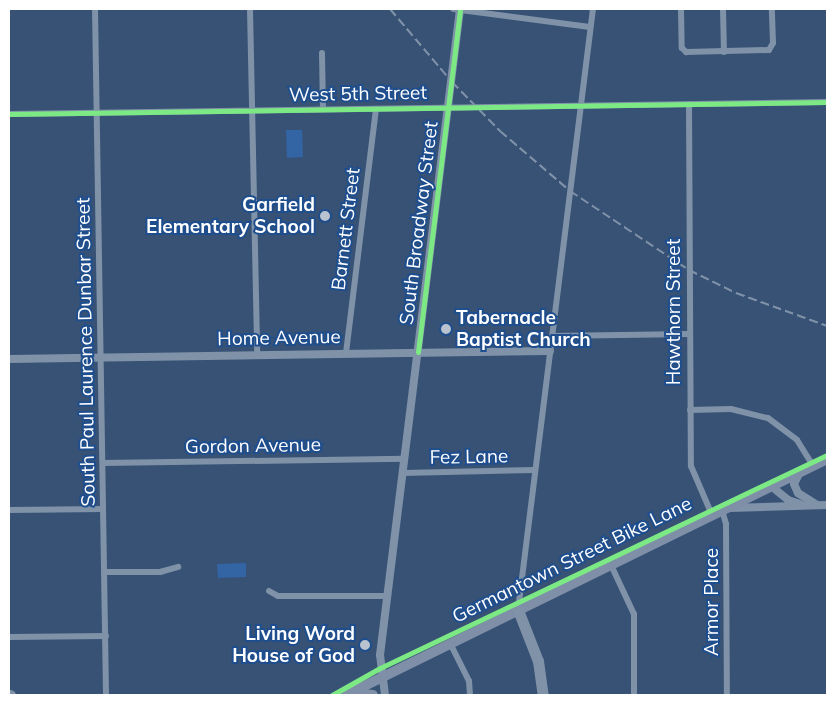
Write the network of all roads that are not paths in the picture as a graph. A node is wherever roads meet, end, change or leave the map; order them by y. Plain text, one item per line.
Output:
1 (95, 9) edge
2 (250, 9) edge
3 (457, 9) edge
4 (592, 9) edge
5 (681, 9) edge
6 (723, 9) edge
7 (772, 9) edge
8 (590, 26) junction
9 (724, 52) junction
10 (322, 53) dead end
11 (827, 102) edge
12 (689, 104) junction
13 (581, 106) junction
14 (448, 108) junction
15 (323, 109) junction
16 (376, 109) junction
17 (252, 111) junction
18 (98, 113) junction
19 (9, 114) edge
20 (690, 334) junction
21 (552, 336) junction
22 (550, 351) junction
23 (418, 352) junction
24 (346, 353) junction
25 (256, 355) junction
26 (100, 357) junction
27 (9, 359) edge
28 (690, 410) junction
29 (405, 459) junction
30 (827, 460) edge
31 (103, 463) junction
32 (813, 466) junction
33 (535, 470) junction
34 (800, 472) junction
35 (403, 473) junction
36 (771, 486) junction
37 (819, 505) junction
38 (827, 505) edge
39 (103, 509) junction
40 (725, 509) junction
41 (9, 510) edge
42 (712, 515) junction
43 (611, 565) junction
44 (178, 568) dead end
45 (104, 572) junction
46 (269, 591) dead end
47 (388, 596) junction
48 (518, 610) junction
49 (106, 636) junction
50 (9, 637) edge
51 (450, 643) junction
52 (383, 676) junction
53 (348, 694) edge
54 (106, 695) edge
55 (374, 695) edge
56 (385, 695) edge
57 (470, 695) edge
58 (543, 695) edge
59 (634, 695) edge
60 (728, 695) edge

1 - 18 street, South Paul Laurence Dunbar Street
2 - 17 street
3 - 8 street
3 - 14 street, South Broadway Street
4 - 8 street
5 - 9 street
6 - 9 street
7 - 9 street
8 - 13 street
10 - 15 street
11 - 12 street, West 5th Street
12 - 13 street, West 5th Street
12 - 20 street, Hawthorn Street
13 - 14 street, West 5th Street
13 - 21 street
14 - 16 street, West 5th Street
14 - 23 street, South Broadway Street
15 - 16 street, West 5th Street
15 - 17 street, West 5th Street
16 - 24 street, Barnett Street
17 - 18 street, West 5th Street
17 - 25 street
18 - 19 street, West 5th Street
18 - 26 street, South Paul Laurence Dunbar Street
20 - 21 street
20 - 28 street, Hawthorn Street
21 - 22 street
22 - 23 street, Home Avenue
22 - 33 street
23 - 24 street, Home Avenue
23 - 29 street, South Broadway Street
24 - 25 street, Home Avenue
25 - 26 street, Home Avenue
26 - 27 street, Home Avenue
26 - 31 street, South Paul Laurence Dunbar Street
28 - 32 street
28 - 42 street, Hawthorn Street
29 - 31 street, Gordon Avenue
29 - 35 street, South Broadway Street
30 - 32 main road
31 - 39 street, South Paul Laurence Dunbar Street
32 - 34 main road
33 - 35 street, Fez Lane
33 - 48 street
34 - 36 main road
34 - 37 street
35 - 47 street, South Broadway Street
36 - 37 street
36 - 40 main road
37 - 38 street
38 - 40 street
39 - 41 street
39 - 45 street, South Paul Laurence Dunbar Street
40 - 42 main road
40 - 60 street, Armor Place
42 - 43 main road
43 - 48 main road
43 - 59 street
44 - 45 street
45 - 49 street, South Paul Laurence Dunbar Street
46 - 47 street
47 - 52 street, South Broadway Street
48 - 51 main road
48 - 58 highway
49 - 50 street
49 - 54 street, South Paul Laurence Dunbar Street
51 - 52 main road
51 - 57 street
52 - 53 main road
52 - 56 street, South Broadway Street
53 - 55 main road

